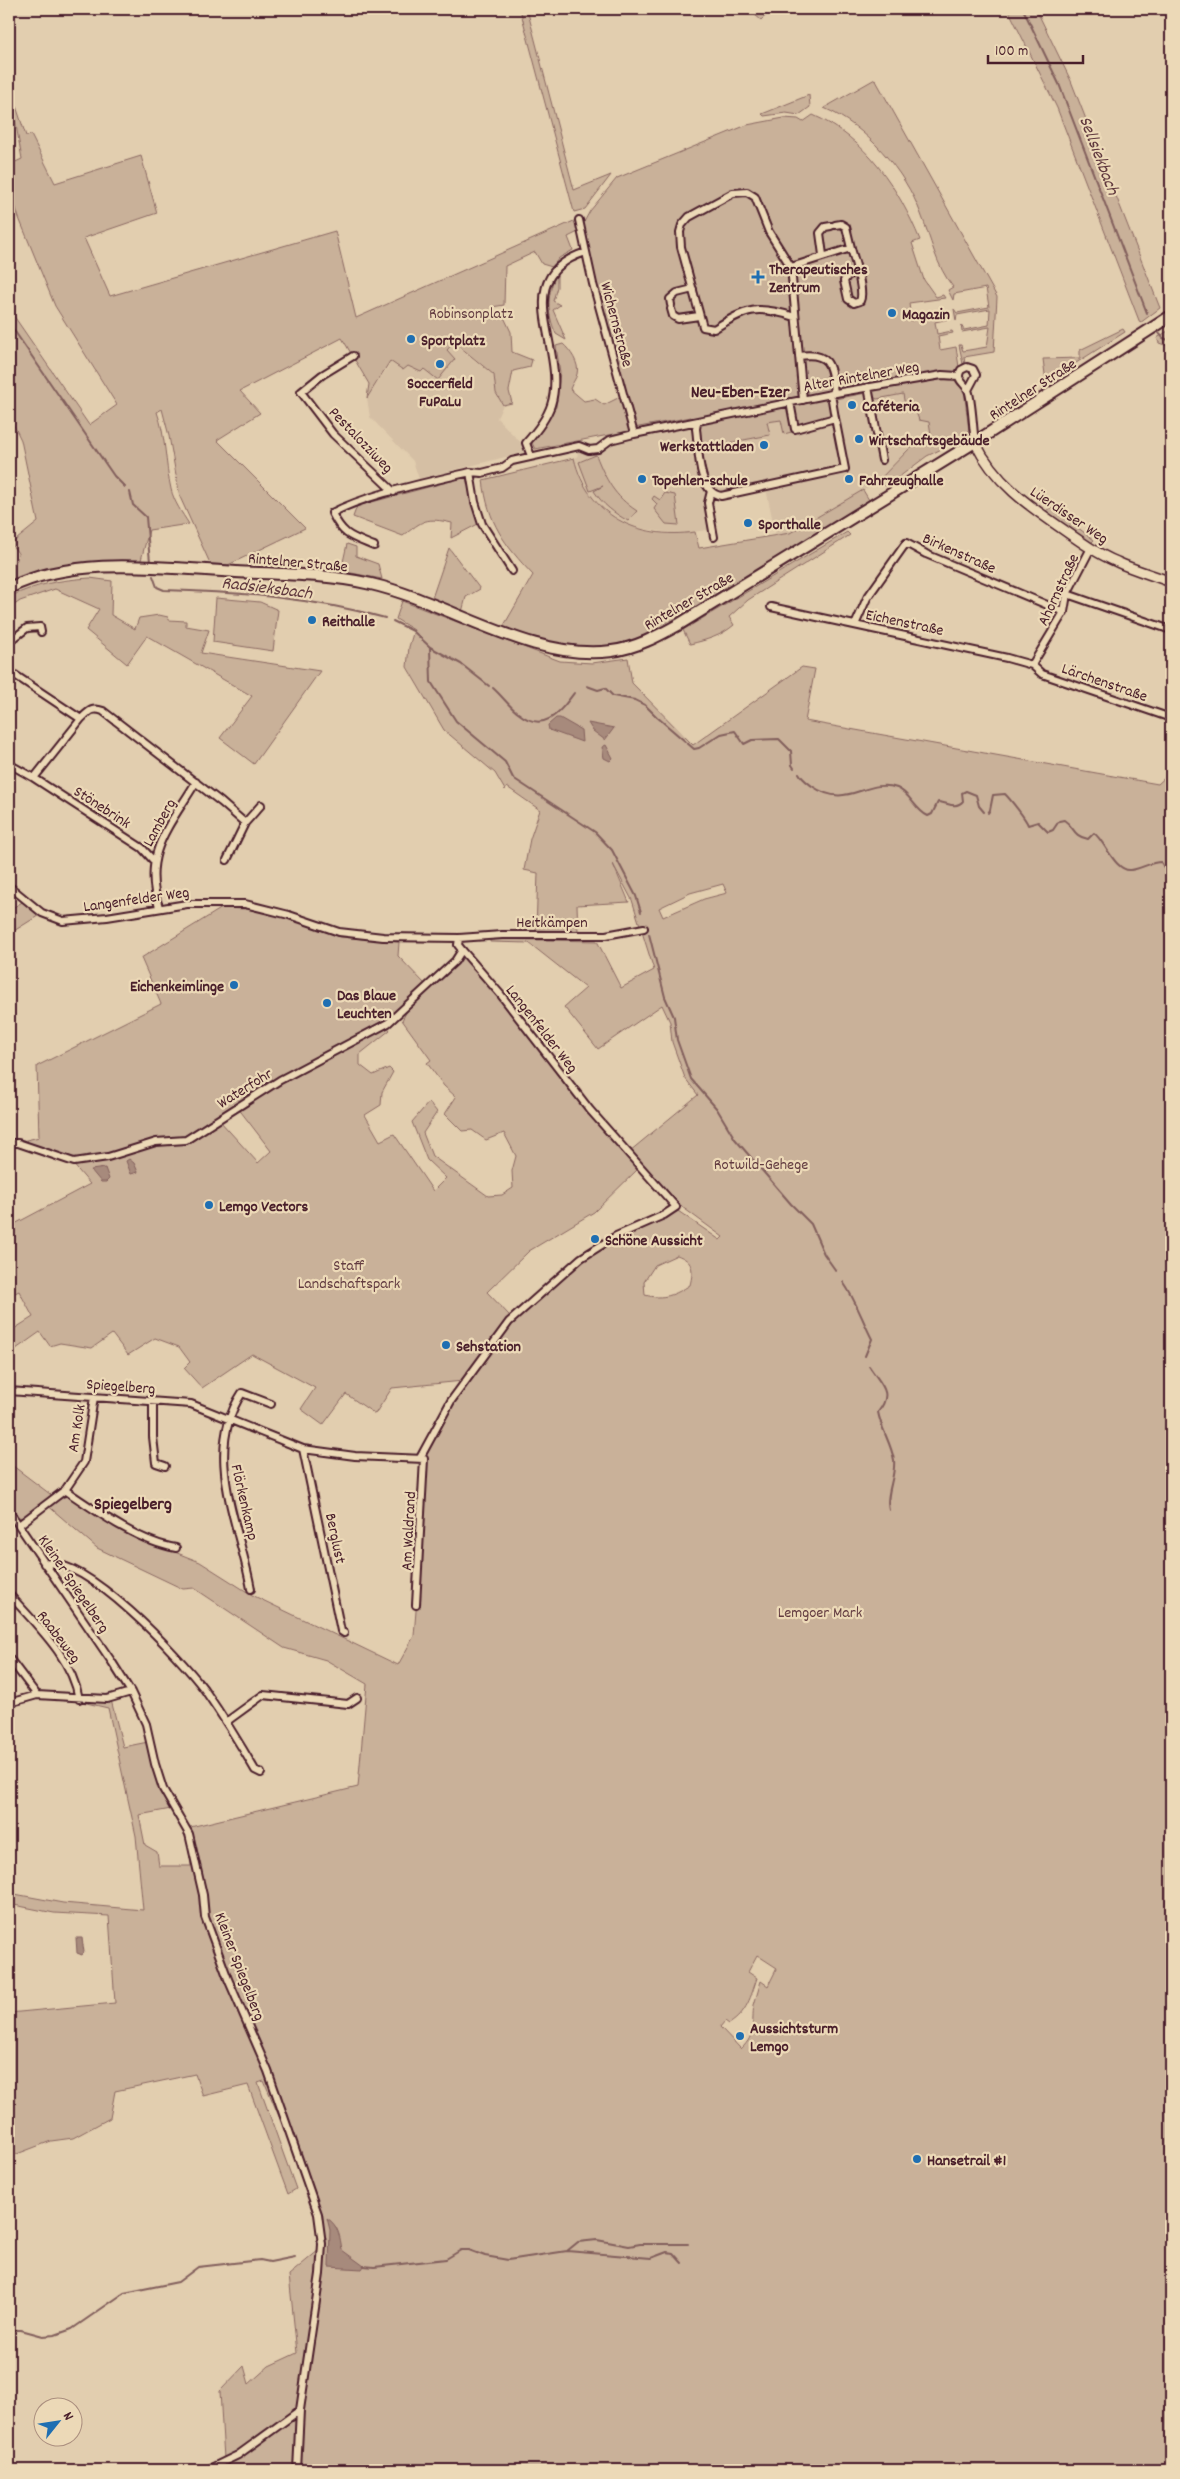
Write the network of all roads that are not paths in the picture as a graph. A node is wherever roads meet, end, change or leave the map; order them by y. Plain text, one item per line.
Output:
1 (580, 220) dead end
2 (851, 248) junction
3 (586, 252) junction
4 (823, 255) junction
5 (790, 267) junction
6 (857, 273) junction
7 (693, 290) junction
8 (699, 316) junction
9 (1171, 316) edge
10 (795, 317) junction
11 (353, 356) dead end
12 (798, 356) junction
13 (958, 376) junction
14 (868, 387) junction
15 (968, 390) junction
16 (833, 394) junction
17 (803, 400) junction
18 (790, 402) junction
19 (835, 418) junction
20 (696, 423) junction
21 (634, 434) junction
22 (974, 442) junction
23 (531, 456) junction
24 (882, 460) dead end
25 (470, 472) junction
26 (710, 491) junction
27 (394, 492) junction
28 (714, 537) dead end
29 (374, 546) dead end
30 (1091, 548) junction
31 (512, 571) dead end
32 (1171, 582) edge
33 (9, 588) edge
34 (1068, 594) junction
35 (771, 607) dead end
36 (1064, 612) junction
37 (855, 625) junction
38 (1171, 630) edge
39 (41, 632) dead end
40 (9, 642) edge
41 (1032, 665) junction
42 (9, 671) edge
43 (1171, 718) edge
44 (81, 719) junction
45 (9, 764) edge
46 (34, 778) junction
47 (196, 782) junction
48 (261, 805) dead end
49 (245, 823) junction
50 (154, 860) junction
51 (227, 860) dead end
52 (9, 886) edge
53 (160, 907) junction
54 (644, 928) dead end
55 (459, 938) junction
56 (462, 950) junction
57 (9, 1143) edge
58 (9, 1391) edge
59 (94, 1397) junction
60 (153, 1402) junction
61 (271, 1404) dead end
62 (228, 1420) junction
63 (303, 1449) junction
64 (422, 1458) junction
65 (165, 1466) dead end
66 (65, 1490) junction
67 (9, 1513) edge
68 (19, 1525) junction
69 (176, 1548) dead end
70 (44, 1564) junction
71 (251, 1589) dead end
72 (9, 1594) edge
73 (416, 1605) dead end
74 (344, 1633) dead end
75 (9, 1658) edge
76 (131, 1692) junction
77 (36, 1695) junction
78 (357, 1698) dead end
79 (79, 1699) junction
80 (9, 1703) edge
81 (226, 1722) junction
82 (261, 1773) dead end
83 (300, 2410) junction
84 (207, 2470) edge
85 (297, 2470) edge

1 - 3 street, Wichernstraße
2 - 4 street
2 - 4 street
2 - 6 street
3 - 21 street, Wichernstraße
3 - 23 street
4 - 5 street
5 - 7 street
5 - 10 street
6 - 6 street
7 - 8 street
7 - 8 street
8 - 10 street
9 - 22 main road, Rintelner Straße
10 - 12 street
11 - 27 street, Pestalozziweg
12 - 16 street
12 - 17 street
13 - 14 street, Alter Rintelner Weg
13 - 15 street
13 - 15 street
14 - 16 street, Alter Rintelner Weg
14 - 24 street
15 - 22 street
16 - 17 street, Alter Rintelner Weg
16 - 19 street
17 - 18 street, Alter Rintelner Weg
18 - 19 street
18 - 20 street, Alter Rintelner Weg
19 - 26 street
20 - 21 street, Alter Rintelner Weg
20 - 26 street
21 - 23 street, Alter Rintelner Weg
22 - 30 main road, Lüerdisser Weg
22 - 33 main road, Rintelner Straße
23 - 25 street, Alter Rintelner Weg
25 - 27 street, Pestalozziweg
25 - 31 street
26 - 28 street
27 - 29 street
30 - 32 main road, Lüerdisser Weg
30 - 34 street, Ahornstraße
34 - 36 street, Ahornstraße
34 - 38 street
35 - 37 street, Eichenstraße
36 - 37 street, Birkenstraße
36 - 41 street, Ahornstraße
37 - 41 street, Eichenstraße
39 - 40 street
41 - 43 street, Lärchenstraße
42 - 44 street
44 - 46 street
44 - 47 street
45 - 46 street, Stönebrink
46 - 50 street, Stönebrink
47 - 49 street
47 - 50 street, Lamberg
48 - 49 street
49 - 51 street
50 - 53 street, Lamberg
52 - 53 street, Langenfelder Weg
53 - 55 street, Langenfelder Weg
54 - 55 street, Heitkämpen
55 - 56 street, Langenfelder Weg
56 - 57 street, Waterfohr
56 - 64 street, Langenfelder Weg
58 - 59 street, Spiegelberg
59 - 60 street, Spiegelberg
59 - 66 street, Am Kolk
60 - 62 street, Spiegelberg
60 - 65 street
61 - 62 street
62 - 63 street, Spiegelberg
62 - 71 street, Flörkenkamp
63 - 64 street, Spiegelberg
63 - 74 street, Berglust
64 - 73 street, Am Waldrand
66 - 68 street, Am Kolk
66 - 69 street
67 - 68 street, Kleiner Spiegelberg
68 - 70 street, Kleiner Spiegelberg
70 - 76 street, Kleiner Spiegelberg
70 - 81 street
72 - 79 street, Raabeweg
75 - 77 street
76 - 79 street
76 - 83 street, Kleiner Spiegelberg
77 - 79 street
77 - 80 street
78 - 81 street
81 - 82 street
83 - 84 street
83 - 85 street, Kleiner Spiegelberg

